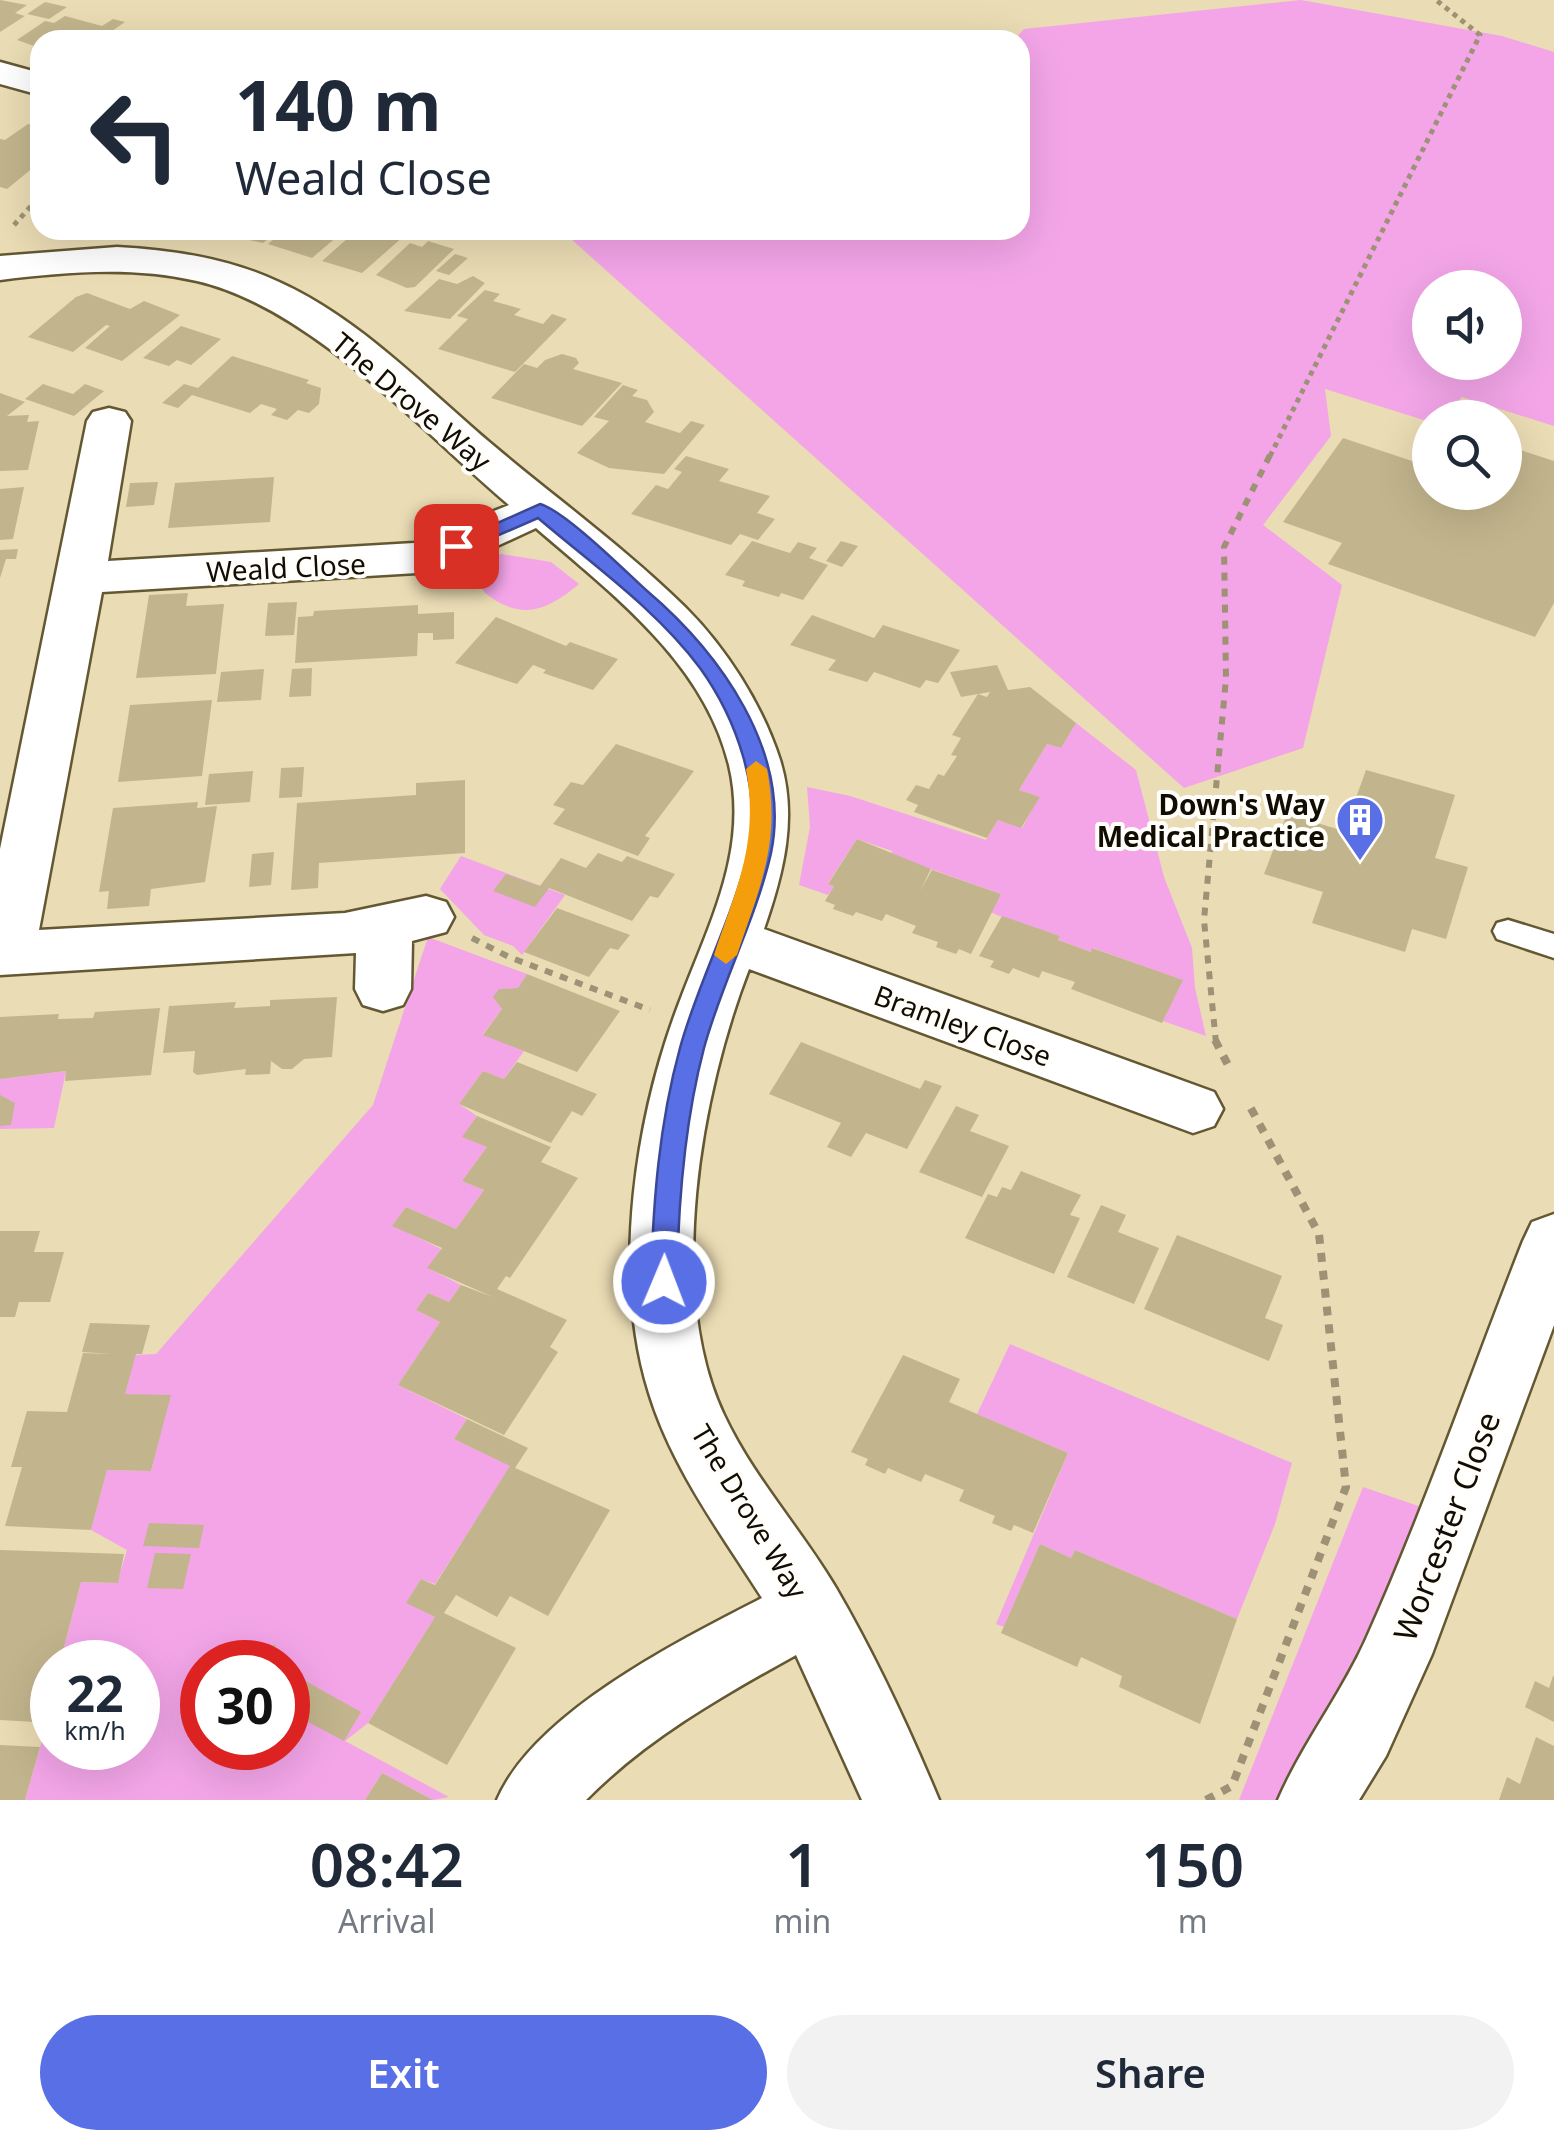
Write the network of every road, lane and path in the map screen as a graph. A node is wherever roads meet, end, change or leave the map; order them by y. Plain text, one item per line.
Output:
1 (1436, 0) edge
2 (0, 74) edge
3 (30, 82) edge
4 (30, 224) edge
5 (21, 249) edge
6 (109, 421) dead end
7 (540, 510) junction
8 (81, 578) junction
9 (1508, 931) dead end
10 (732, 940) junction
11 (1554, 946) edge
12 (3, 954) edge
13 (509, 957) dead end
14 (383, 989) dead end
15 (699, 1028) junction
16 (1223, 1093) junction
17 (1554, 1241) edge
18 (810, 1610) junction
19 (535, 1800) edge
20 (901, 1800) edge
21 (1206, 1800) edge
22 (1316, 1800) edge

1 - 16 path
2 - 3 street
4 - 5 path
5 - 7 street, The Drove Way
6 - 8 street
7 - 8 street, Weald Close
7 - 10 street, The Drove Way
8 - 12 street
9 - 11 lane
10 - 15 street, The Drove Way
10 - 16 street, Bramley Close
12 - 14 street
13 - 15 path
15 - 18 street, The Drove Way
16 - 21 path
17 - 22 street, Worcester Close
18 - 19 street
18 - 20 street, The Drove Way

